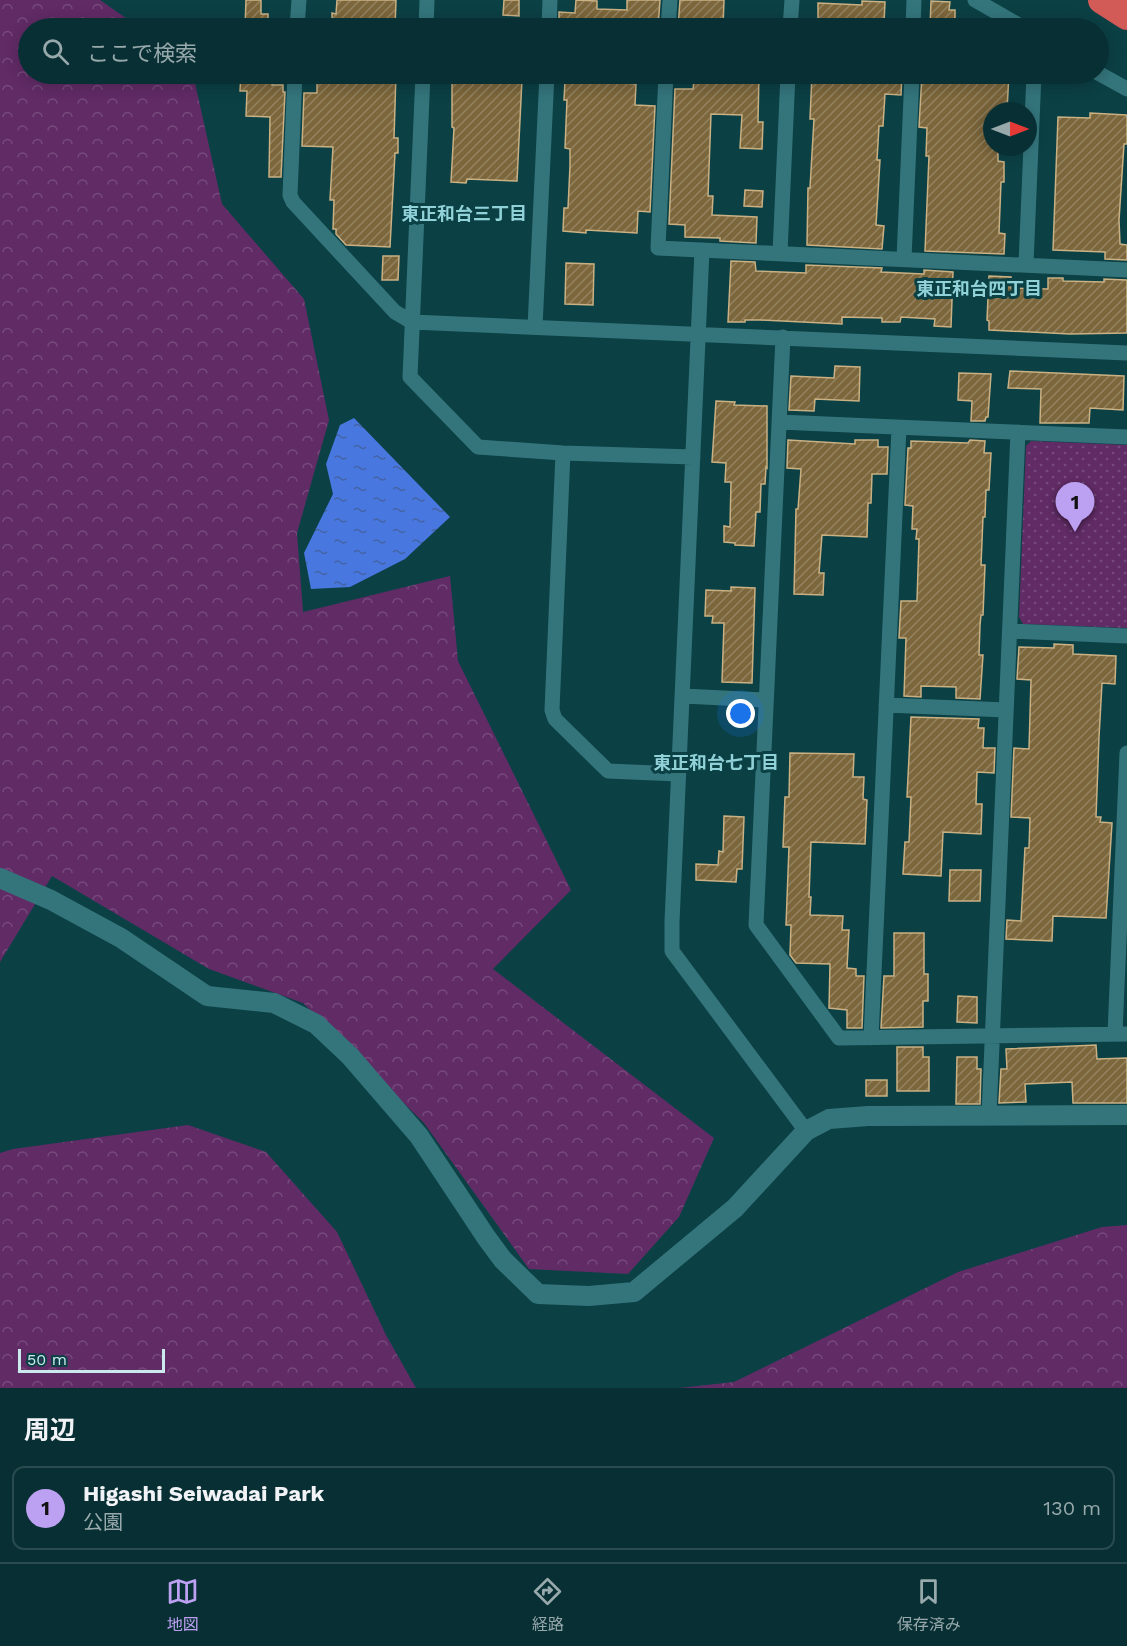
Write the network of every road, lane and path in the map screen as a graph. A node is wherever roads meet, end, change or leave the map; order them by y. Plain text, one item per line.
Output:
1 (298, 0) edge
2 (427, 0) edge
3 (550, 0) edge
4 (670, 0) edge
5 (792, 0) edge
6 (914, 0) edge
7 (975, 0) edge
8 (1102, 0) edge
9 (1127, 16) edge
10 (297, 18) edge
11 (426, 18) edge
12 (549, 18) edge
13 (669, 18) edge
14 (791, 18) edge
15 (913, 18) edge
16 (1006, 18) edge
17 (1109, 78) edge
18 (296, 84) edge
19 (423, 84) edge
20 (547, 84) edge
21 (666, 84) edge
22 (788, 84) edge
23 (912, 84) edge
24 (1034, 84) edge
25 (1127, 89) edge
26 (702, 250) junction
27 (780, 253) junction
28 (904, 259) junction
29 (1026, 264) junction
30 (1127, 270) edge
31 (412, 322) junction
32 (535, 327) junction
33 (698, 334) junction
34 (783, 337) junction
35 (1127, 353) edge
36 (779, 422) junction
37 (899, 428) junction
38 (1018, 432) junction
39 (1127, 437) edge
40 (563, 453) junction
41 (693, 457) junction
42 (1010, 630) junction
43 (1127, 636) edge
44 (682, 696) junction
45 (765, 699) junction
46 (886, 705) junction
47 (1006, 710) junction
48 (1127, 753) edge
49 (678, 774) junction
50 (0, 878) edge
51 (1121, 1034) edge
52 (992, 1036) junction
53 (872, 1038) junction
54 (989, 1115) junction
55 (1127, 1115) edge
56 (806, 1131) junction

1 - 10 street
2 - 11 street
3 - 12 street
4 - 13 street
5 - 14 street
6 - 15 street
7 - 16 street
8 - 9 highway
17 - 25 street
18 - 31 street
19 - 31 street
20 - 32 street
21 - 26 street
22 - 27 street
23 - 28 street
24 - 29 street
26 - 27 street
26 - 33 street
27 - 28 street
28 - 29 street
29 - 30 street
31 - 32 street
31 - 40 street
32 - 33 street
33 - 34 street
33 - 41 street
34 - 35 street
34 - 36 street
36 - 37 street
36 - 45 street
37 - 38 street
37 - 46 street
38 - 39 street
38 - 42 street
40 - 41 street
40 - 49 street
41 - 44 street
42 - 43 street
42 - 47 street
44 - 45 street
44 - 49 street
45 - 53 street
46 - 47 street
46 - 53 street
47 - 52 street
48 - 51 street
49 - 56 street
50 - 56 street
51 - 52 street
52 - 53 street
52 - 54 street
54 - 55 street
54 - 56 street

